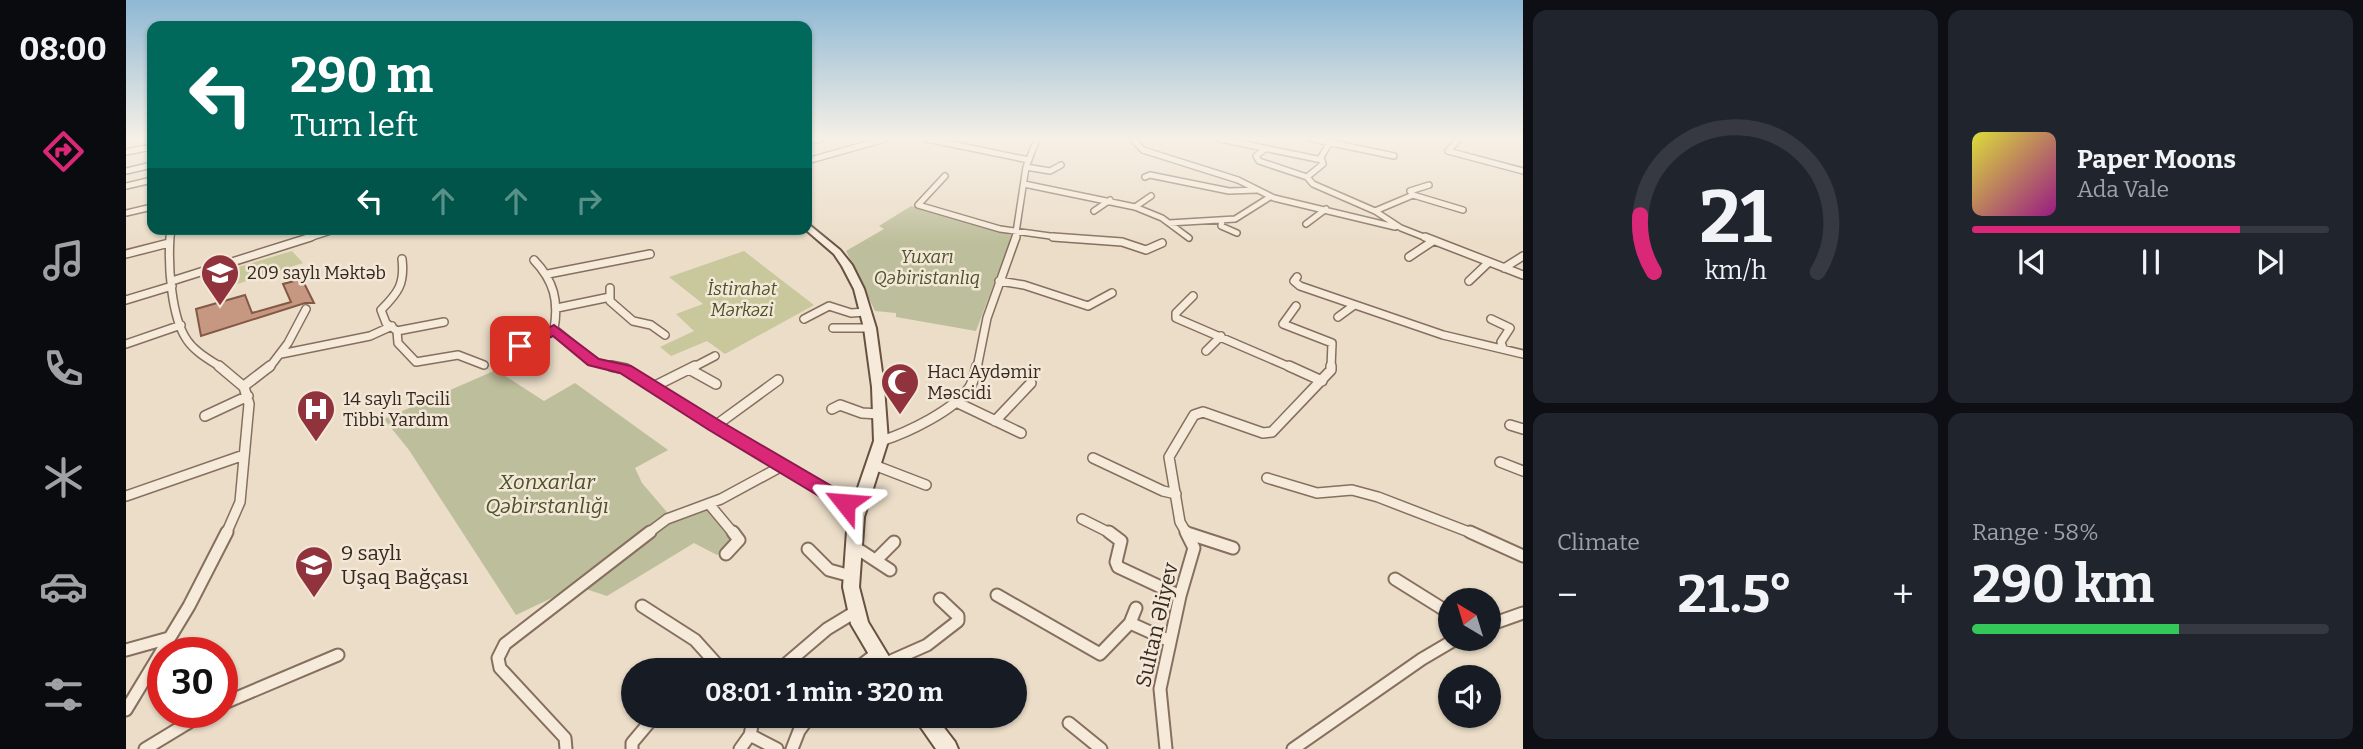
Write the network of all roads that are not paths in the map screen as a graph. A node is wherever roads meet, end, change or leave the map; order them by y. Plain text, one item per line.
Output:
1 (1026, 174) edge
2 (1219, 174) edge
3 (1298, 174) edge
4 (1311, 174) edge
5 (945, 177) dead end
6 (1145, 177) dead end
7 (1307, 177) junction
8 (147, 181) edge
9 (1024, 184) junction
10 (1429, 185) dead end
11 (126, 186) edge
12 (1258, 191) junction
13 (1413, 195) junction
14 (1150, 196) dead end
15 (1270, 197) junction
16 (1110, 200) junction
17 (1135, 207) junction
18 (147, 208) edge
19 (1326, 209) junction
20 (1463, 210) dead end
21 (1094, 211) dead end
22 (1375, 211) junction
23 (126, 213) edge
24 (1169, 223) junction
25 (1306, 224) dead end
26 (1219, 225) junction
27 (1401, 228) junction
28 (812, 230) edge
29 (1018, 231) junction
30 (1237, 233) dead end
31 (171, 235) edge
32 (319, 235) edge
33 (1189, 237) dead end
34 (1433, 241) junction
35 (169, 243) junction
36 (1162, 243) dead end
37 (126, 254) edge
38 (650, 254) dead end
39 (1523, 256) edge
40 (1409, 257) dead end
41 (401, 259) dead end
42 (534, 260) dead end
43 (1489, 262) junction
44 (1504, 268) junction
45 (548, 274) junction
46 (1523, 275) edge
47 (1297, 277) dead end
48 (999, 281) junction
49 (1469, 281) dead end
50 (172, 283) junction
51 (1112, 293) dead end
52 (1193, 296) dead end
53 (126, 300) edge
54 (1296, 306) dead end
55 (1353, 306) junction
56 (557, 308) junction
57 (306, 309) dead end
58 (866, 312) junction
59 (1338, 317) dead end
60 (804, 319) dead end
61 (1491, 319) dead end
62 (444, 322) dead end
63 (181, 325) junction
64 (832, 328) dead end
65 (870, 328) junction
66 (394, 329) junction
67 (554, 330) junction
68 (665, 335) dead end
69 (1221, 336) junction
70 (126, 344) edge
71 (520, 346) dead end
72 (1503, 348) junction
73 (1206, 351) dead end
74 (281, 354) junction
75 (1523, 354) edge
76 (716, 356) dead end
77 (484, 365) dead end
78 (689, 369) junction
79 (778, 380) dead end
80 (1322, 381) junction
81 (1031, 383) dead end
82 (716, 384) dead end
83 (653, 387) junction
84 (246, 391) junction
85 (956, 402) junction
86 (832, 409) dead end
87 (879, 414) junction
88 (205, 416) dead end
89 (995, 421) junction
90 (1510, 425) dead end
91 (715, 426) junction
92 (1523, 429) edge
93 (1021, 433) dead end
94 (881, 441) junction
95 (244, 455) junction
96 (1093, 458) dead end
97 (1500, 462) dead end
98 (874, 465) junction
99 (782, 466) junction
100 (1523, 471) edge
101 (1267, 478) dead end
102 (926, 485) dead end
103 (1176, 494) junction
104 (126, 496) edge
105 (709, 504) junction
106 (858, 507) junction
107 (1082, 519) dead end
108 (1187, 533) junction
109 (894, 542) dead end
110 (1233, 548) dead end
111 (808, 549) dead end
112 (852, 550) junction
113 (726, 554) dead end
114 (1523, 556) edge
115 (876, 560) junction
116 (890, 570) dead end
117 (851, 576) junction
118 (1395, 579) dead end
119 (997, 595) dead end
120 (1180, 596) junction
121 (940, 598) dead end
122 (642, 606) dead end
123 (1438, 606) edge
124 (1136, 608) dead end
125 (855, 612) junction
126 (1523, 613) edge
127 (1502, 620) edge
128 (1130, 623) junction
129 (170, 637) edge
130 (1170, 641) junction
131 (147, 644) edge
132 (126, 650) edge
133 (1438, 650) edge
134 (338, 655) dead end
135 (711, 658) edge
136 (793, 658) edge
137 (880, 658) edge
138 (895, 658) edge
139 (147, 675) edge
140 (238, 697) edge
141 (126, 710) edge
142 (1069, 723) dead end
143 (180, 728) edge
144 (645, 728) edge
145 (751, 728) edge
146 (801, 728) edge
147 (932, 728) edge
148 (750, 735) junction
149 (145, 749) edge
150 (565, 749) edge
151 (632, 749) edge
152 (740, 749) edge
153 (778, 749) edge
154 (792, 749) edge
155 (948, 749) edge
156 (1101, 749) edge
157 (1166, 749) edge
158 (1293, 749) edge

1 - 9 street
2 - 12 street
3 - 7 street
4 - 7 street
5 - 29 street
6 - 12 street
7 - 22 street
8 - 11 street
9 - 16 street
9 - 29 street
10 - 13 street
12 - 15 street
13 - 20 street
13 - 22 street
14 - 17 street
15 - 19 street
15 - 26 street
16 - 17 street
16 - 21 street
17 - 24 street
18 - 23 street
19 - 25 street
19 - 27 street
22 - 27 street
24 - 26 street
24 - 33 street
26 - 30 street
27 - 34 street
28 - 58 main road
29 - 36 street
29 - 48 street
31 - 35 street
32 - 50 street
34 - 40 street
34 - 43 street
35 - 37 street
35 - 50 street
38 - 45 street
39 - 44 street
41 - 66 street
42 - 45 street
43 - 44 street
43 - 49 street
44 - 46 street
45 - 56 street
47 - 55 street
48 - 51 street
48 - 85 street
50 - 53 street
50 - 63 street
52 - 69 street
54 - 80 street, Sultan Əliyev
55 - 59 street
55 - 72 street
56 - 67 street
56 - 68 street
57 - 74 street
58 - 60 street
58 - 65 main road
61 - 72 street
62 - 66 street
63 - 70 street
63 - 84 street
64 - 65 street
65 - 87 main road
66 - 74 street
66 - 77 street
67 - 71 street
67 - 83 street
69 - 73 street
69 - 80 street
72 - 75 street
74 - 84 street
76 - 78 street
78 - 82 street
78 - 83 street
79 - 91 street
80 - 103 street, Sultan Əliyev
81 - 89 street
83 - 91 street
84 - 88 street
84 - 95 street
85 - 89 street
85 - 94 street
86 - 87 street
87 - 94 main road
89 - 93 street
90 - 92 street
91 - 99 street
94 - 98 main road
95 - 104 street
95 - 129 street
96 - 103 street
97 - 100 street
98 - 102 street
98 - 106 main road
99 - 105 street
99 - 106 street
101 - 114 street
103 - 108 street, Sultan Əliyev
105 - 113 street
105 - 150 street
106 - 112 main road
107 - 120 street
108 - 110 street
108 - 120 street, Sultan Əliyev
109 - 115 street
111 - 117 street
112 - 115 street
112 - 117 main road
115 - 116 street
117 - 125 main road
118 - 123 street
119 - 128 street
120 - 130 street, Sultan Əliyev
121 - 138 street
122 - 135 street
124 - 128 street
125 - 136 street
125 - 137 main road
126 - 127 street
128 - 130 street
130 - 157 street, Sultan Əliyev
131 - 132 street
133 - 158 street
134 - 140 street
139 - 141 street
142 - 156 street
143 - 149 street
144 - 151 street
145 - 148 street
146 - 154 street
147 - 155 main road
148 - 152 street
148 - 153 street

